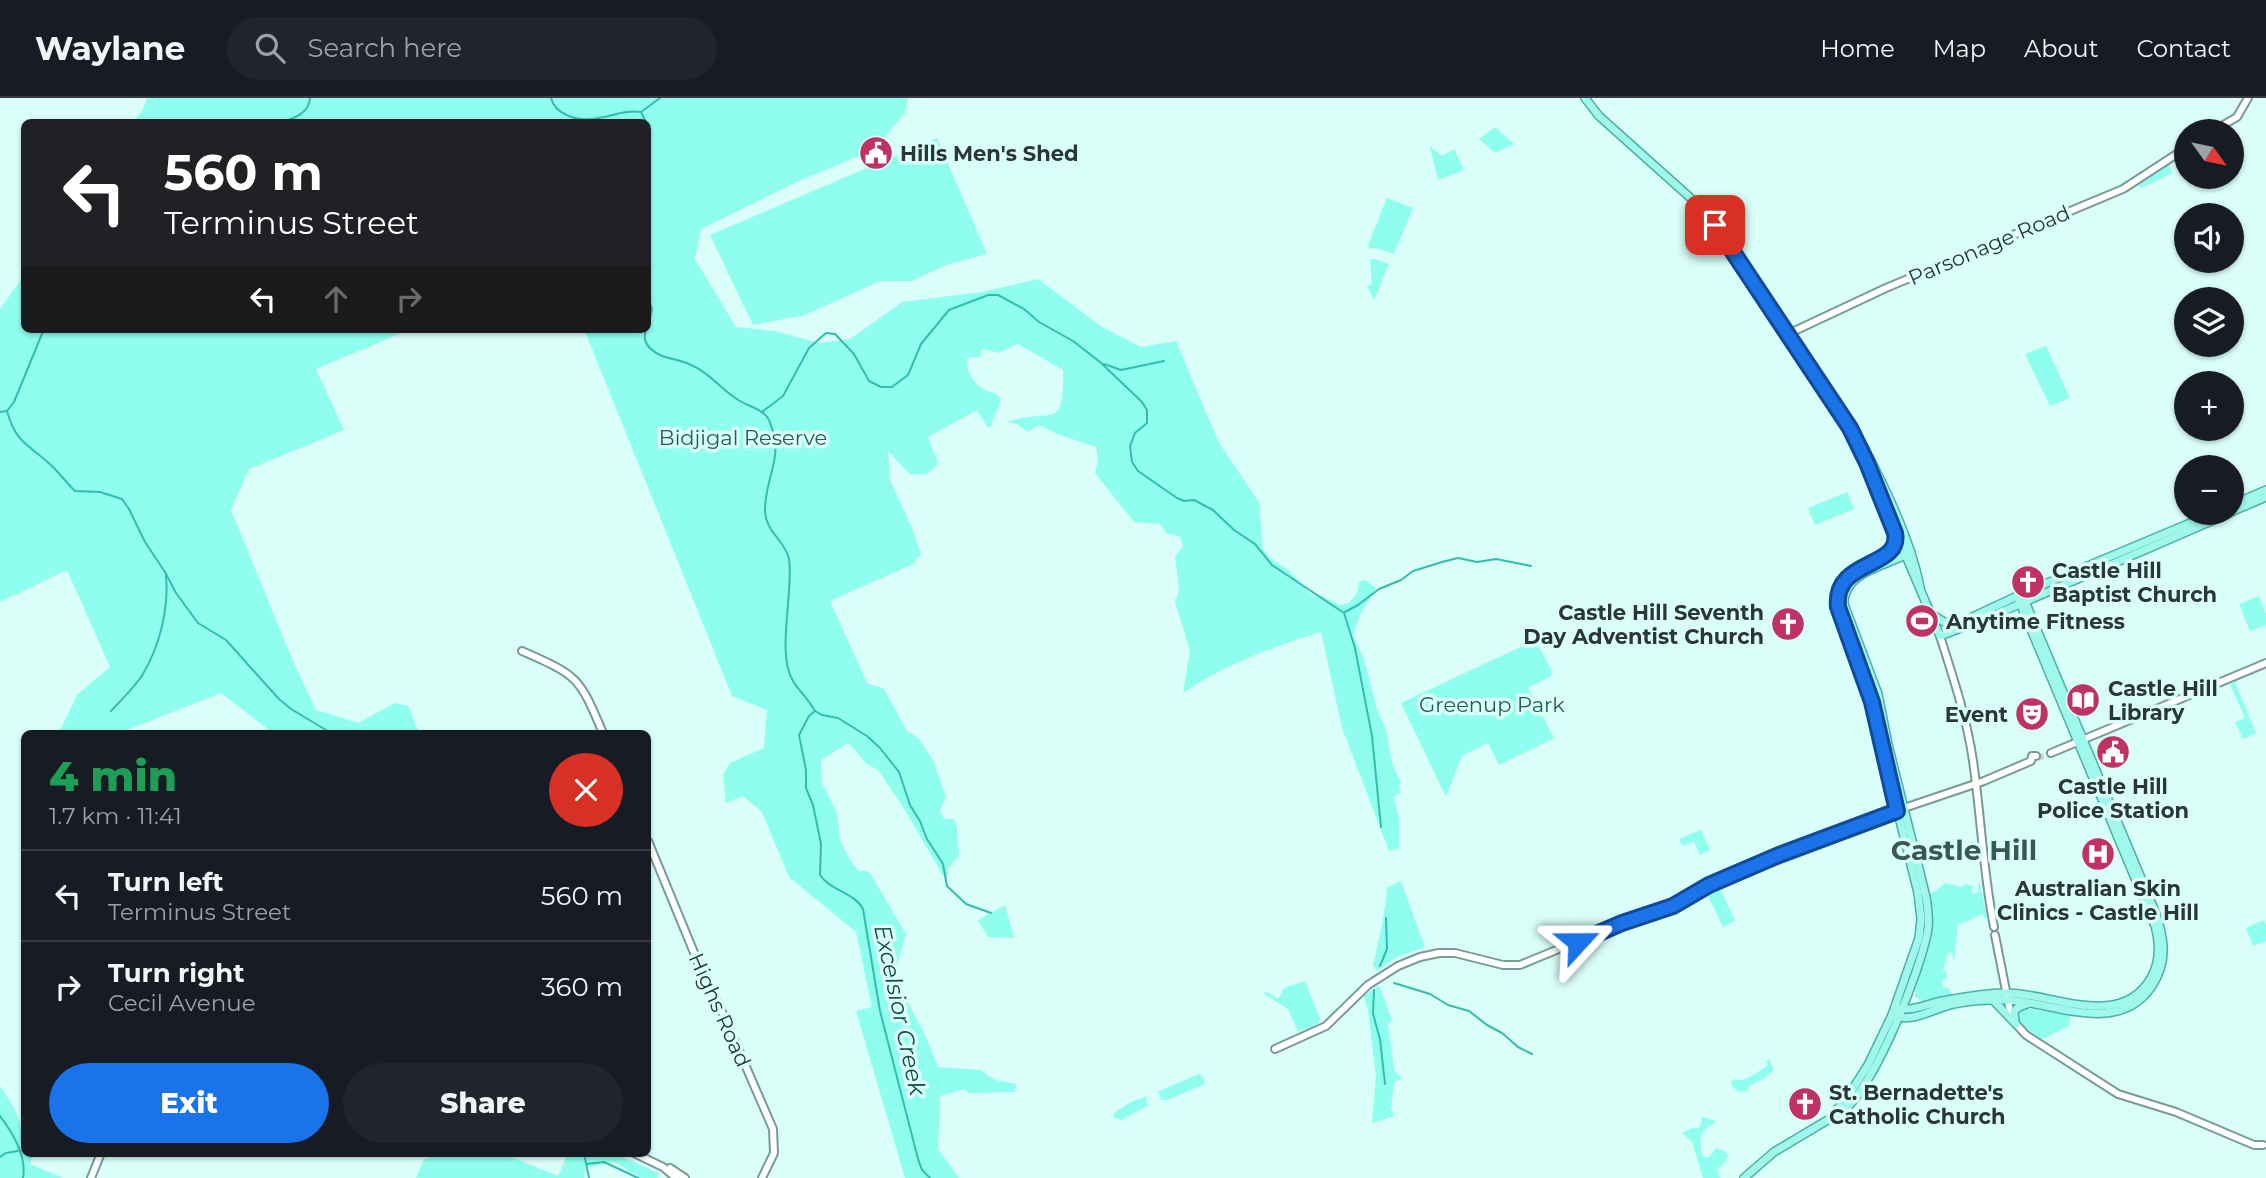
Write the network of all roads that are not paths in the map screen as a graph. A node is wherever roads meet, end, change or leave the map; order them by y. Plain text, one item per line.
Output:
1 (1585, 98) edge
2 (2248, 98) edge
3 (2234, 119) edge
4 (2174, 156) edge
5 (1788, 334) junction
6 (1850, 428) junction
7 (2266, 490) edge
8 (2266, 497) edge
9 (2244, 499) edge
10 (2244, 506) edge
11 (2184, 525) edge
12 (2201, 525) edge
13 (1895, 533) junction
14 (2142, 542) junction
15 (2157, 544) junction
16 (1907, 552) junction
17 (1864, 566) junction
18 (2054, 589) junction
19 (1842, 591) junction
20 (2021, 599) junction
21 (1930, 612) junction
22 (1961, 622) junction
23 (2036, 625) junction
24 (1939, 634) junction
25 (522, 652) dead end
26 (2266, 663) edge
27 (602, 730) edge
28 (2080, 741) junction
29 (2050, 753) tunnel mouth
30 (2034, 760) tunnel mouth
31 (1976, 783) junction
32 (1900, 809) junction
33 (651, 848) edge
34 (1920, 885) junction
35 (1910, 976) junction
36 (2006, 996) junction
37 (1993, 1000) junction
38 (2031, 1003) junction
39 (1923, 1005) junction
40 (1897, 1013) junction
41 (2015, 1024) junction
42 (1275, 1049) dead end
43 (2265, 1146) edge
44 (99, 1157) edge
45 (642, 1157) edge
46 (651, 1157) edge
47 (91, 1178) edge
48 (676, 1178) edge
49 (685, 1178) edge
50 (762, 1178) edge
51 (1744, 1178) edge

1 - 5 main road
2 - 3 street
4 - 5 street, Parsonage Road
5 - 6 main road
6 - 13 main road
6 - 16 main road
7 - 9 main road
8 - 10 main road
11 - 14 main road
12 - 15 main road
13 - 16 main road
13 - 17 main road
14 - 15 main road
14 - 20 main road
15 - 18 main road
16 - 17 main road
16 - 19 main road
16 - 21 main road
17 - 19 main road
18 - 20 main road
18 - 23 main road
19 - 32 main road
20 - 22 main road
20 - 23 main road
20 - 24 main road
20 - 28 main road
21 - 22 main road
21 - 24 main road
22 - 24 main road
23 - 28 main road
24 - 31 street
25 - 27 street
26 - 28 street
28 - 29 street
28 - 36 main road
28 - 38 main road
30 - 31 street
31 - 32 street
31 - 36 street
32 - 34 main road
32 - 42 street
33 - 50 street, Highs Road
34 - 35 main road
34 - 35 main road
35 - 39 main road
35 - 40 main road
36 - 37 main road
36 - 38 main road
36 - 39 main road
36 - 41 street
37 - 40 main road
37 - 41 main road
38 - 41 main road
39 - 40 main road
40 - 51 main road
41 - 43 street
44 - 47 street
45 - 48 street
46 - 49 street

